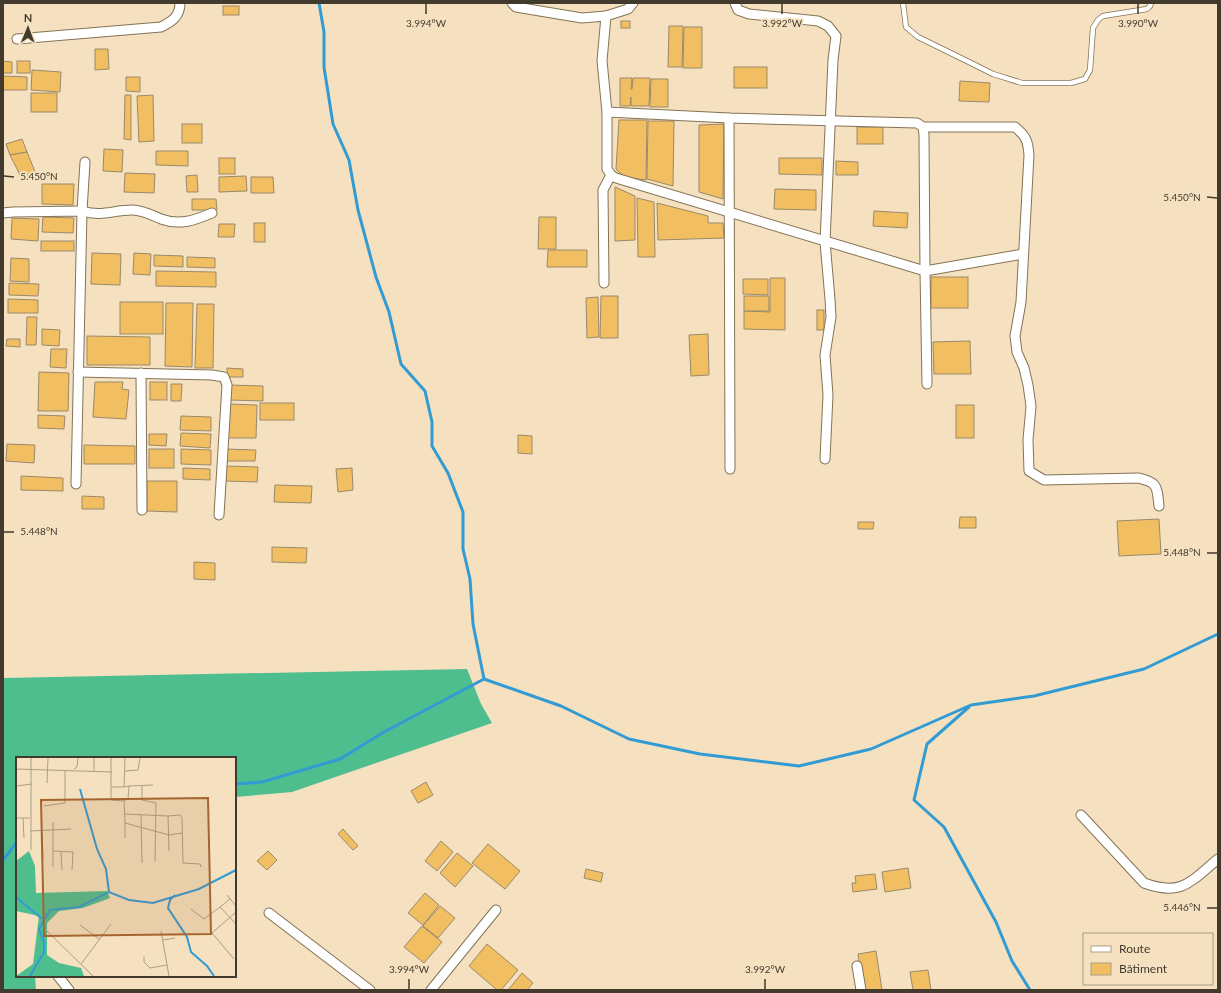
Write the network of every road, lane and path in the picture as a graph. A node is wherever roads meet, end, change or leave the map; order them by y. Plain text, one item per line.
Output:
1 (180, 3) edge
2 (512, 3) edge
3 (633, 3) edge
4 (735, 3) edge
5 (903, 3) edge
6 (1150, 3) edge
7 (606, 16) junction
8 (17, 39) dead end
9 (607, 112) junction
10 (729, 118) junction
11 (831, 121) junction
12 (923, 127) junction
13 (85, 162) dead end
14 (611, 175) junction
15 (82, 211) junction
16 (3, 213) edge
17 (212, 213) dead end
18 (728, 213) junction
19 (825, 242) junction
20 (1023, 254) junction
21 (925, 271) junction
22 (604, 283) dead end
23 (78, 372) junction
24 (141, 373) junction
25 (927, 384) dead end
26 (825, 459) dead end
27 (730, 469) dead end
28 (76, 484) dead end
29 (1160, 506) dead end
30 (142, 510) dead end
31 (219, 515) dead end
32 (1081, 815) dead end
33 (1218, 859) edge
34 (496, 910) dead end
35 (269, 913) dead end
36 (857, 966) dead end
37 (59, 977) edge
38 (68, 990) edge
39 (370, 990) edge
40 (431, 990) edge
41 (861, 990) edge

1 - 8 street
2 - 7 street
3 - 7 street
4 - 11 street
5 - 6 lane
7 - 9 street
9 - 10 street
9 - 14 street
10 - 11 street
10 - 18 street
11 - 12 street
11 - 19 street
12 - 20 street
12 - 21 street
13 - 15 street
14 - 18 street
14 - 22 street
15 - 16 street
15 - 17 street
15 - 23 street
18 - 19 street
18 - 27 street
19 - 21 street
19 - 26 street
20 - 21 street
20 - 29 street
21 - 25 street
23 - 24 street
23 - 28 street
24 - 30 street
24 - 31 street
32 - 33 street
34 - 40 street
35 - 39 street
36 - 41 street
37 - 38 street

